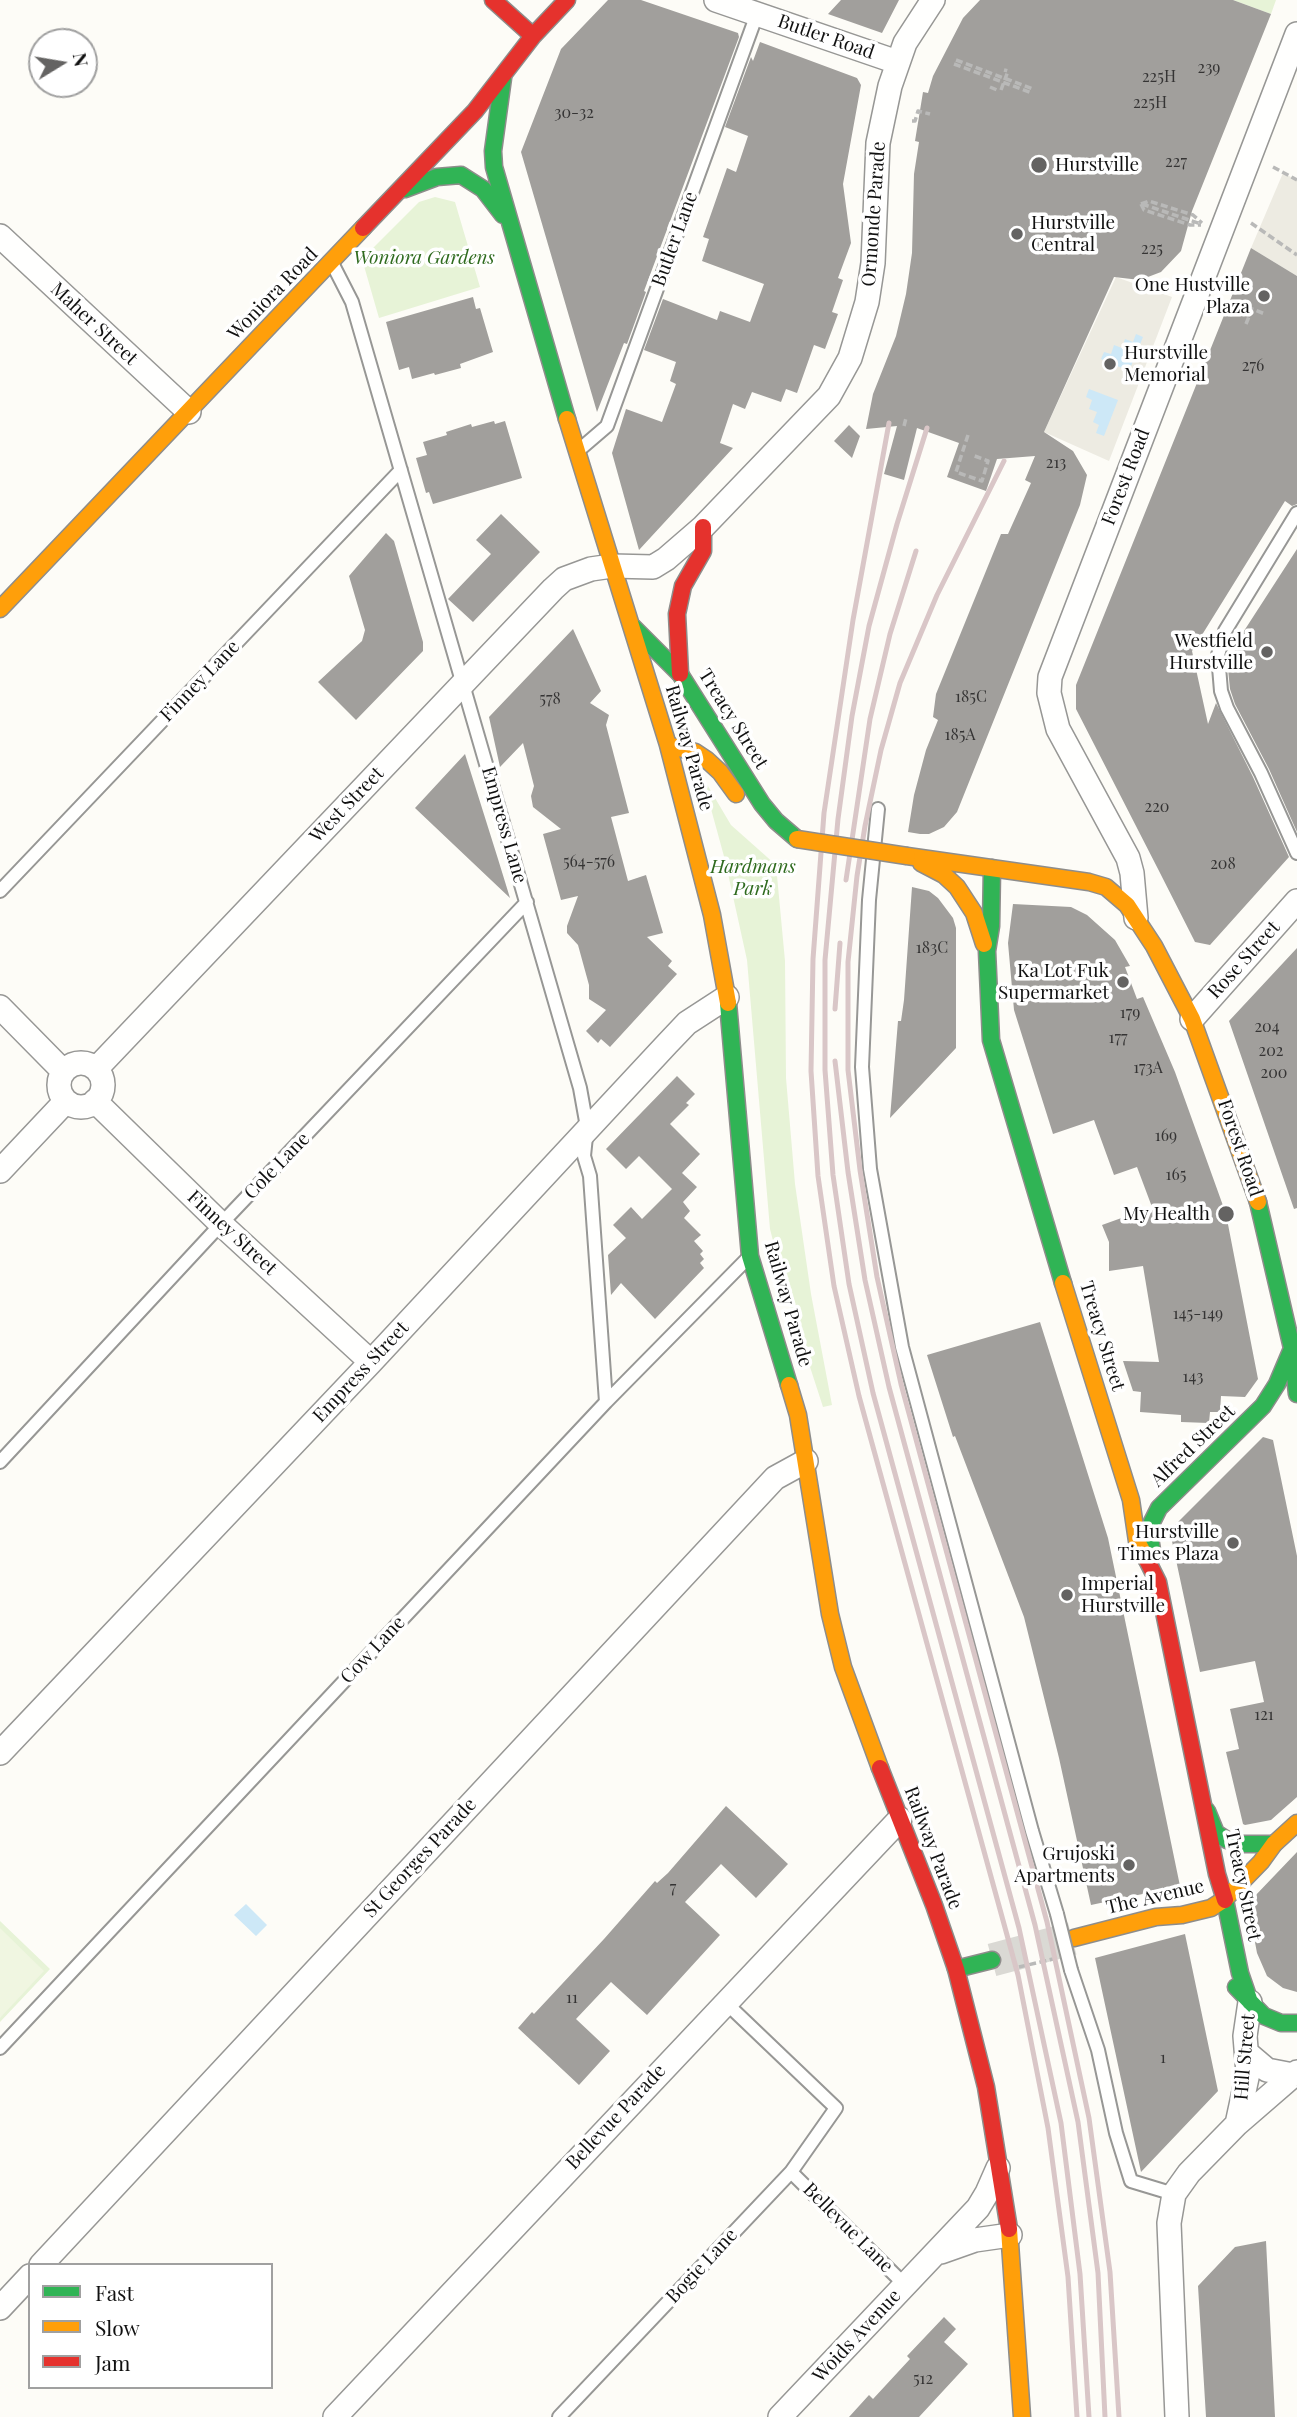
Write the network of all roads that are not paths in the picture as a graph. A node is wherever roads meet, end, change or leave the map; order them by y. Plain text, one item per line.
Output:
1 (493, 0) edge
2 (568, 0) edge
3 (716, 0) edge
4 (933, 0) edge
5 (757, 14) junction
6 (1297, 34) edge
7 (533, 36) junction
8 (897, 62) junction
9 (503, 78) junction
10 (400, 191) junction
11 (512, 229) junction
12 (0, 236) edge
13 (332, 262) junction
14 (189, 412) junction
15 (577, 452) junction
16 (401, 471) junction
17 (1297, 513) edge
18 (703, 527) junction
19 (612, 566) junction
20 (0, 609) edge
21 (630, 624) junction
22 (680, 674) junction
23 (463, 683) junction
24 (668, 746) junction
25 (878, 809) dead end
26 (797, 839) junction
27 (1297, 853) edge
28 (906, 856) junction
29 (992, 868) junction
30 (0, 891) edge
31 (1297, 901) edge
32 (527, 902) junction
33 (1136, 918) junction
34 (987, 951) junction
35 (727, 997) junction
36 (0, 1007) edge
37 (1192, 1018) junction
38 (96, 1069) junction
39 (63, 1071) junction
40 (66, 1101) junction
41 (95, 1101) junction
42 (587, 1127) junction
43 (0, 1171) edge
44 (220, 1224) junction
45 (750, 1256) junction
46 (1297, 1332) edge
47 (1292, 1348) junction
48 (371, 1362) junction
49 (1297, 1394) edge
50 (606, 1402) junction
51 (806, 1461) junction
52 (0, 1462) edge
53 (1158, 1582) junction
54 (0, 1754) edge
55 (1205, 1804) junction
56 (900, 1819) junction
57 (1297, 1823) edge
58 (1274, 1844) junction
59 (1200, 1880) dead end
60 (1189, 1898) dead end
61 (1225, 1899) junction
62 (1156, 1917) junction
63 (1200, 1924) dead end
64 (1073, 1938) tunnel mouth
65 (1219, 1949) dead end
66 (992, 1960) tunnel mouth
67 (956, 1969) junction
68 (725, 2002) junction
69 (1250, 2002) junction
70 (1297, 2023) edge
71 (0, 2048) edge
72 (1247, 2053) junction
73 (1295, 2073) edge
74 (1237, 2124) junction
75 (1000, 2162) junction
76 (791, 2172) junction
77 (1174, 2194) junction
78 (1010, 2235) junction
79 (935, 2255) junction
80 (43, 2263) edge
81 (28, 2278) edge
82 (905, 2285) junction
83 (0, 2308) edge
84 (335, 2417) edge
85 (559, 2417) edge
86 (780, 2417) edge
87 (1022, 2417) edge
88 (1177, 2417) edge

1 - 7 street
2 - 7 street, Woniora Road
3 - 5 street, Butler Road
4 - 8 street, Ormonde Parade
5 - 8 street, Butler Road
5 - 15 lane, Butler Lane
6 - 33 street, Forest Road
7 - 9 street, Woniora Road
8 - 18 street, Ormonde Parade
9 - 10 street, Woniora Road
9 - 11 street, Railway Parade
10 - 11 street
10 - 13 street, Woniora Road
11 - 15 street, Railway Parade
12 - 14 street, Maher Street
13 - 14 street, Woniora Road
13 - 16 lane, Empress Lane
14 - 20 street, Woniora Road
15 - 19 street, Railway Parade
16 - 23 lane, Empress Lane
16 - 30 lane, Finney Lane
17 - 27 lane
18 - 19 street, Ormonde Parade
18 - 22 street
19 - 21 street, Railway Parade
19 - 23 street, West Street
21 - 22 street, Treacy Street
21 - 24 street, Railway Parade
22 - 26 street, Treacy Street
23 - 32 lane, Empress Lane
23 - 38 street, West Street
24 - 26 street, Treacy Street
24 - 35 street, Railway Parade
25 - 77 lane, bridge
26 - 28 street, Treacy Street, bridge
28 - 29 street, Treacy Street
28 - 34 street
29 - 33 street, Forest Road
29 - 34 street, Treacy Street
31 - 37 street, Rose Street
32 - 42 lane, Empress Lane
32 - 44 lane, Cole Lane
33 - 37 street, Forest Road
34 - 53 street, Treacy Street
35 - 42 street, Empress Street
35 - 45 street, Railway Parade
36 - 39 street
37 - 47 street, Forest Road
38 - 39 street
38 - 41 street
39 - 40 street
40 - 41 street
40 - 43 street
41 - 44 street, Finney Street
42 - 48 street, Empress Street
42 - 50 lane, Empress Lane
44 - 48 street, Finney Street
44 - 52 lane, Cole Lane
45 - 50 lane, Cow Lane
45 - 51 street, Railway Parade
46 - 47 street, Alfred Street
47 - 49 street, Forest Road
47 - 53 street, Alfred Street
48 - 54 street, Empress Street
50 - 71 lane, Cow Lane
51 - 56 street, Railway Parade
51 - 80 street, St Georges Parade
53 - 55 street, Treacy Street
55 - 58 street
55 - 59 street
55 - 61 street, Treacy Street
56 - 67 street, Railway Parade
56 - 68 street, Bellevue Parade
57 - 58 street, The Avenue
58 - 61 street, The Avenue
60 - 62 street
61 - 62 street, The Avenue
61 - 69 street, Treacy Street
62 - 63 street
62 - 64 street, The Avenue
65 - 69 street
66 - 67 street
67 - 75 street, Railway Parade
68 - 76 lane, Bogie Lane
68 - 84 street, Bellevue Parade
69 - 70 street, Hill Street
69 - 72 street, Hill Street
72 - 73 street
72 - 74 street, Hill Street
73 - 74 street, Hill Street
74 - 77 street, Hill Street
75 - 78 street, Railway Parade
75 - 79 street, Woids Avenue
76 - 82 lane, Bellevue Lane
76 - 85 lane, Bogie Lane
77 - 88 street, Hill Street
78 - 79 street, Woids Avenue
78 - 87 street, Railway Parade
79 - 82 street, Woids Avenue
81 - 83 street
82 - 86 street, Woids Avenue

